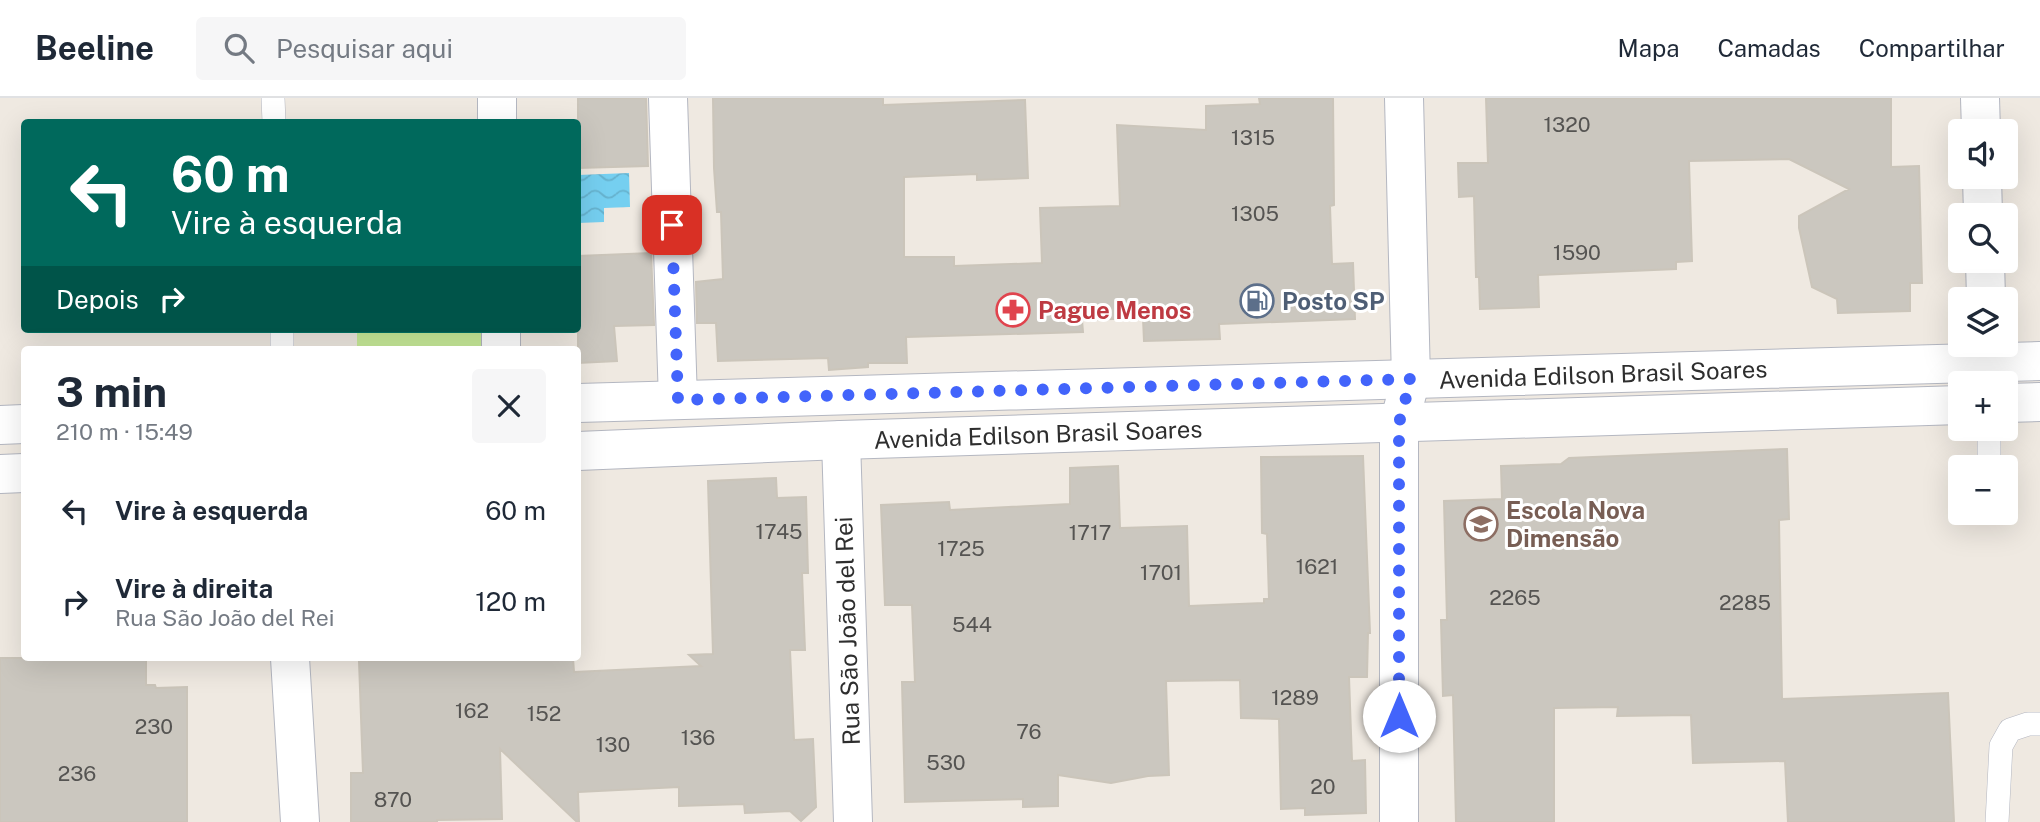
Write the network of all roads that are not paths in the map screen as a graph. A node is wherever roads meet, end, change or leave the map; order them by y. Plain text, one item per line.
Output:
1 (273, 98) edge
2 (496, 98) edge
3 (668, 98) edge
4 (1404, 98) edge
5 (1980, 98) edge
6 (274, 119) edge
7 (497, 119) edge
8 (1981, 119) edge
9 (2040, 361) edge
10 (1988, 363) edge
11 (1411, 379) junction
12 (678, 400) junction
13 (581, 402) edge
14 (2040, 402) edge
15 (2018, 403) edge
16 (1948, 405) edge
17 (1399, 423) junction
18 (21, 424) edge
19 (0, 425) edge
20 (841, 440) junction
21 (581, 451) edge
22 (21, 473) edge
23 (0, 474) edge
24 (290, 661) edge
25 (2040, 724) edge
26 (300, 822) edge
27 (853, 822) edge
28 (1399, 822) edge
29 (1997, 822) edge

1 - 6 lane
2 - 7 main road
3 - 12 main road
4 - 11 main road
5 - 8 main road
9 - 10 main road, Avenida Edilson Brasil Soares
10 - 11 main road, Avenida Edilson Brasil Soares
11 - 12 main road, Avenida Edilson Brasil Soares
11 - 17 main road
12 - 13 main road, Avenida Edilson Brasil Soares
14 - 15 main road
16 - 17 main road, Avenida Edilson Brasil Soares
17 - 20 main road, Avenida Edilson Brasil Soares
17 - 28 main road
18 - 19 main road
20 - 21 main road, Avenida Edilson Brasil Soares
20 - 27 main road, Rua São João del Rei
22 - 23 main road
24 - 26 main road
25 - 29 lane

